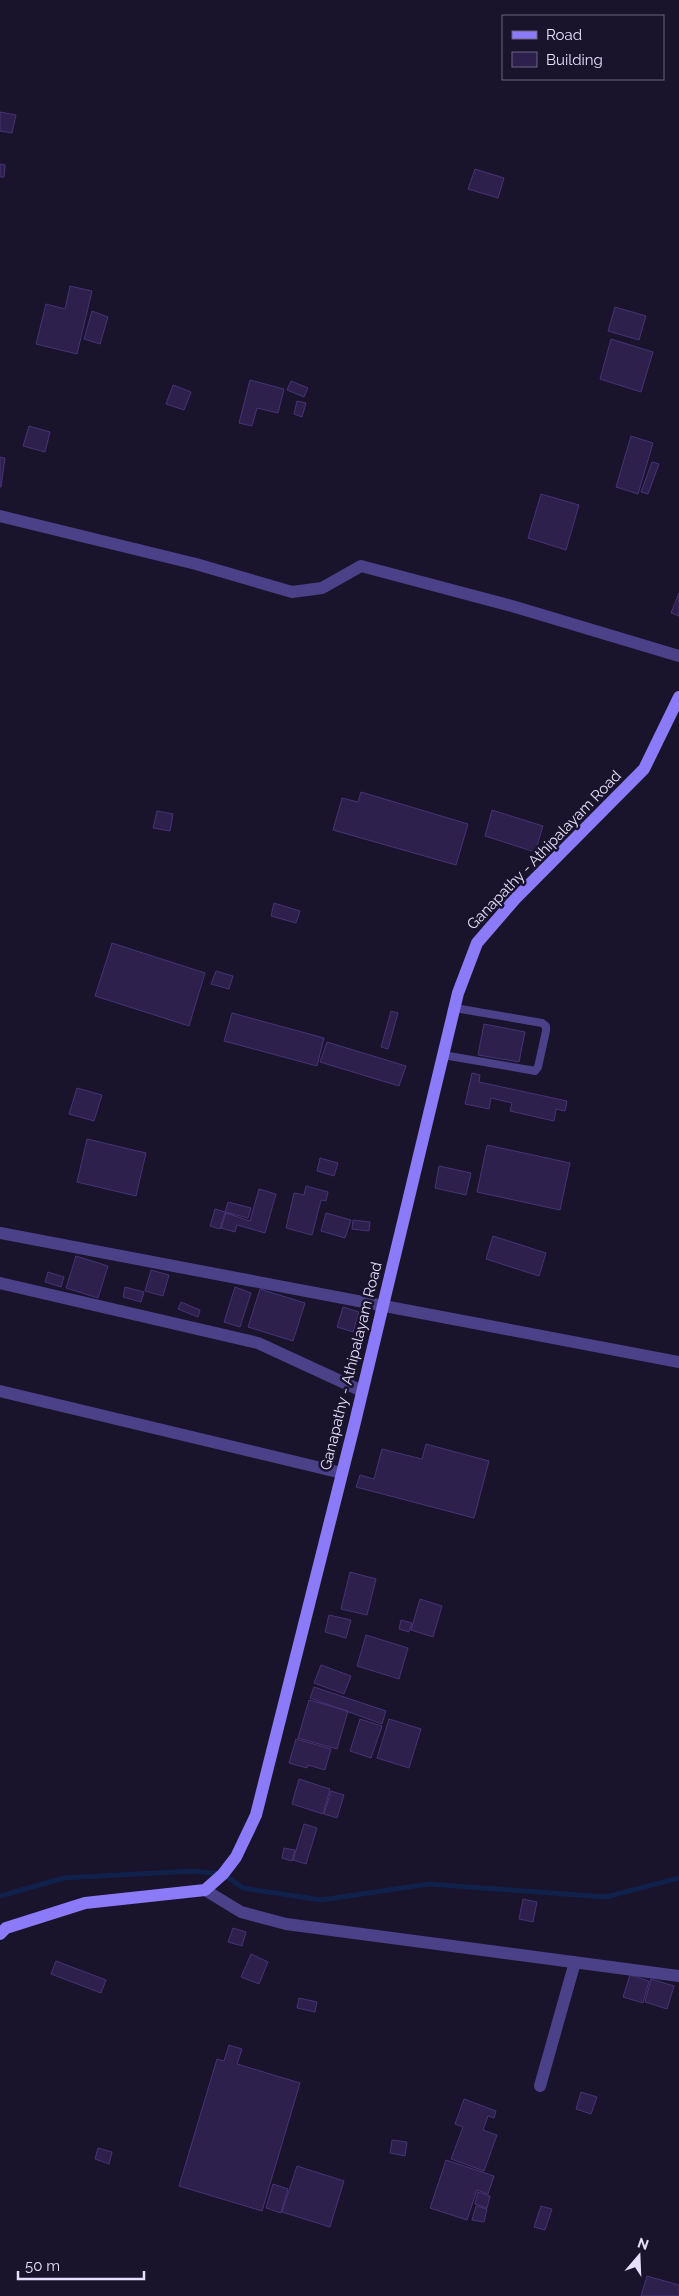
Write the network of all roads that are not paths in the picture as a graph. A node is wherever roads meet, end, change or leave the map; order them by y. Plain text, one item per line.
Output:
1 (0, 516) edge
2 (679, 656) edge
3 (679, 697) edge
4 (455, 1008) junction
5 (444, 1055) junction
6 (0, 1233) edge
7 (0, 1283) edge
8 (383, 1305) junction
9 (679, 1362) edge
10 (0, 1391) edge
11 (362, 1391) junction
12 (342, 1473) junction
13 (205, 1890) junction
14 (0, 1934) edge
15 (575, 1962) junction
16 (679, 1976) edge
17 (540, 2086) dead end

1 - 2 street
3 - 4 main road, Ganapathy - Athipalayam Road
4 - 5 main road, Ganapathy - Athipalayam Road
4 - 5 lane
5 - 8 main road, Ganapathy - Athipalayam Road
6 - 8 street
7 - 11 street
8 - 9 street
8 - 11 main road, Ganapathy - Athipalayam Road
10 - 12 street
11 - 12 main road, Ganapathy - Athipalayam Road
12 - 13 main road, Ganapathy - Athipalayam Road
13 - 14 main road
13 - 15 street
15 - 16 street
15 - 17 street

